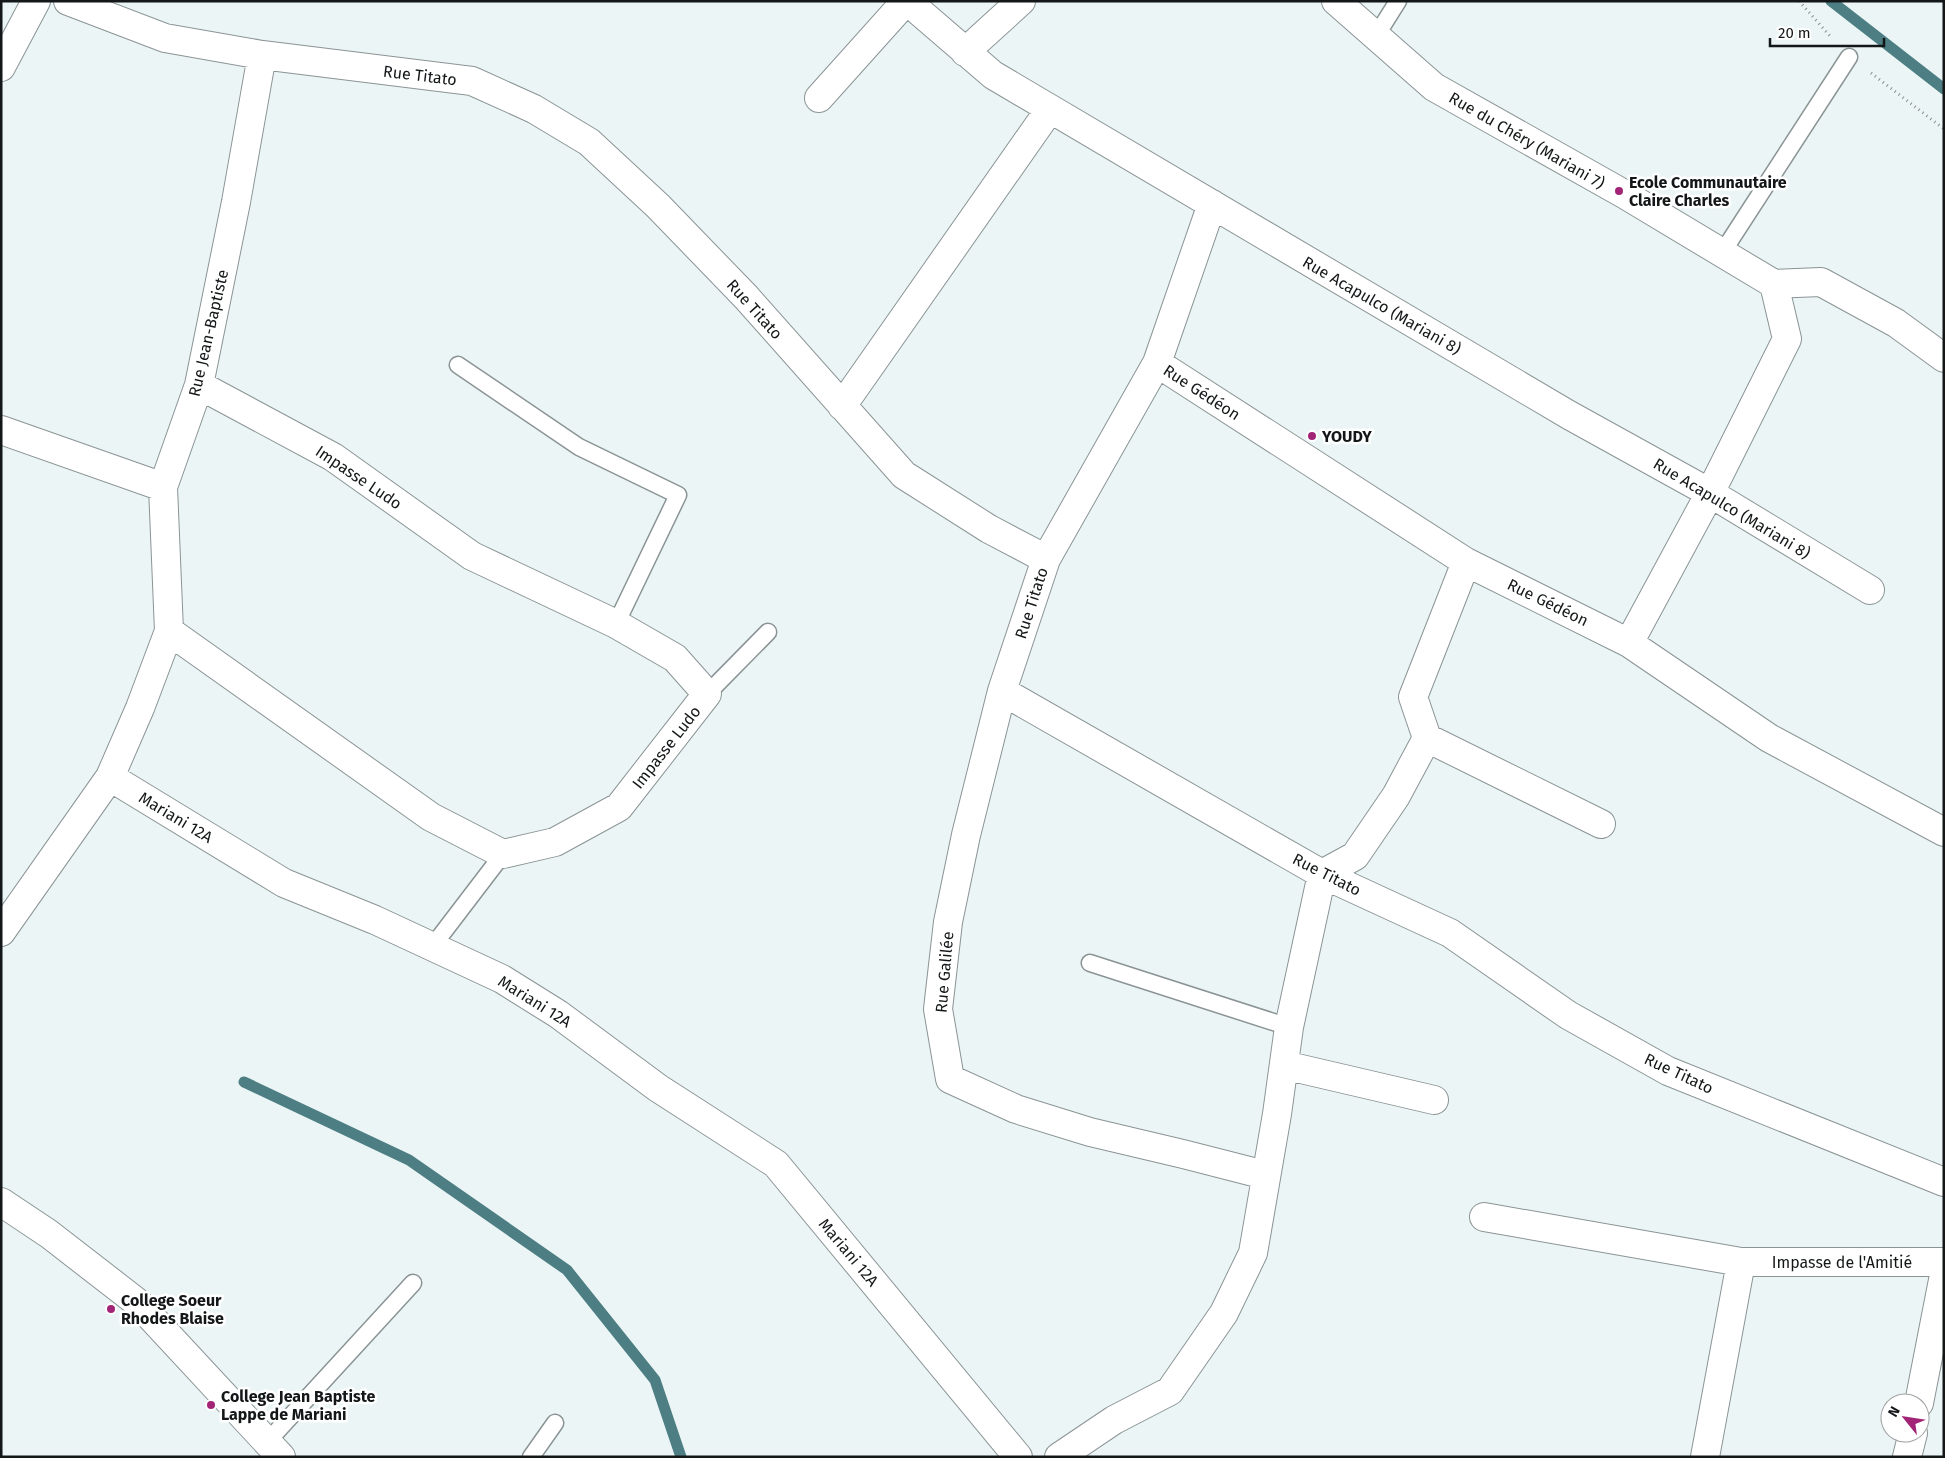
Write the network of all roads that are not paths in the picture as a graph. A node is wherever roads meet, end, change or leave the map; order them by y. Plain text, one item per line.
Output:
1 (36, 1) edge
2 (68, 1) edge
3 (907, 1) edge
4 (1021, 1) edge
5 (1336, 1) edge
6 (1398, 1) edge
7 (1376, 36) junction
8 (965, 52) junction
9 (262, 55) junction
10 (1849, 57) dead end
11 (1, 67) edge
12 (819, 98) dead end
13 (1050, 109) junction
14 (1212, 204) junction
15 (1722, 253) junction
16 (1774, 284) junction
17 (1944, 358) edge
18 (1157, 363) junction
19 (458, 365) dead end
20 (199, 385) junction
21 (842, 406) junction
22 (1, 430) edge
23 (163, 487) junction
24 (1710, 493) junction
25 (1046, 559) junction
26 (1466, 562) junction
27 (1870, 590) dead end
28 (616, 624) junction
29 (169, 631) junction
30 (768, 632) dead end
31 (1629, 643) junction
32 (1002, 691) junction
33 (707, 694) junction
34 (1427, 738) junction
35 (110, 777) junction
36 (1602, 824) dead end
37 (1944, 832) edge
38 (503, 854) junction
39 (1322, 874) junction
40 (1, 932) edge
41 (432, 946) junction
42 (1090, 963) dead end
43 (1289, 1027) junction
44 (1284, 1065) junction
45 (1434, 1100) dead end
46 (1265, 1175) junction
47 (1944, 1182) edge
48 (1, 1202) edge
49 (1484, 1218) dead end
50 (1741, 1262) junction
51 (1944, 1262) edge
52 (1944, 1274) edge
53 (413, 1283) dead end
54 (1921, 1393) edge
55 (556, 1423) dead end
56 (1910, 1443) edge
57 (274, 1449) edge
58 (530, 1457) edge
59 (1018, 1457) edge
60 (1059, 1457) edge
61 (1705, 1457) edge
62 (1907, 1457) edge

1 - 11 street
2 - 9 street, Rue Titato
3 - 8 street, Rue Acapulco (Mariani 8)
3 - 12 street
4 - 8 street
5 - 7 street, Rue du Chéry (Mariani 7)
6 - 7 lane
7 - 15 street, Rue du Chéry (Mariani 7)
8 - 13 street, Rue Acapulco (Mariani 8)
9 - 20 street, Rue Jean-Baptiste
9 - 21 street, Rue Titato
10 - 15 lane
13 - 14 street, Rue Acapulco (Mariani 8)
13 - 21 street
14 - 18 street
14 - 24 street, Rue Acapulco (Mariani 8)
15 - 16 street, Rue du Chéry (Mariani 7)
16 - 17 street
16 - 24 street
18 - 25 street
18 - 26 street, Rue Gédéon
19 - 28 lane
20 - 23 street, Rue Jean-Baptiste
20 - 28 street, Impasse Ludo
21 - 25 street, Rue Titato
22 - 23 street
23 - 29 street, Rue Jean-Baptiste
24 - 27 street, Rue Acapulco (Mariani 8)
24 - 31 street
25 - 32 street, Rue Titato
26 - 31 street, Rue Gédéon
26 - 34 street
28 - 33 street, Impasse Ludo
29 - 35 street, Rue Jean-Baptiste
29 - 38 street
30 - 33 lane
31 - 37 street, Rue Gédéon
32 - 39 street, Rue Titato
32 - 46 street, Rue Galilée
33 - 38 street, Impasse Ludo
34 - 36 street
34 - 39 street
35 - 40 street
35 - 41 street, Mariani 12A
38 - 41 lane
39 - 43 street
39 - 47 street, Rue Titato
41 - 59 street, Mariani 12A
42 - 43 lane
43 - 44 street
44 - 45 street
44 - 46 street
46 - 60 street
48 - 57 street
49 - 50 street, Impasse de l'Amitié
50 - 51 street, Impasse de l'Amitié
50 - 61 street
52 - 54 street
53 - 57 lane
55 - 58 lane
56 - 62 street

